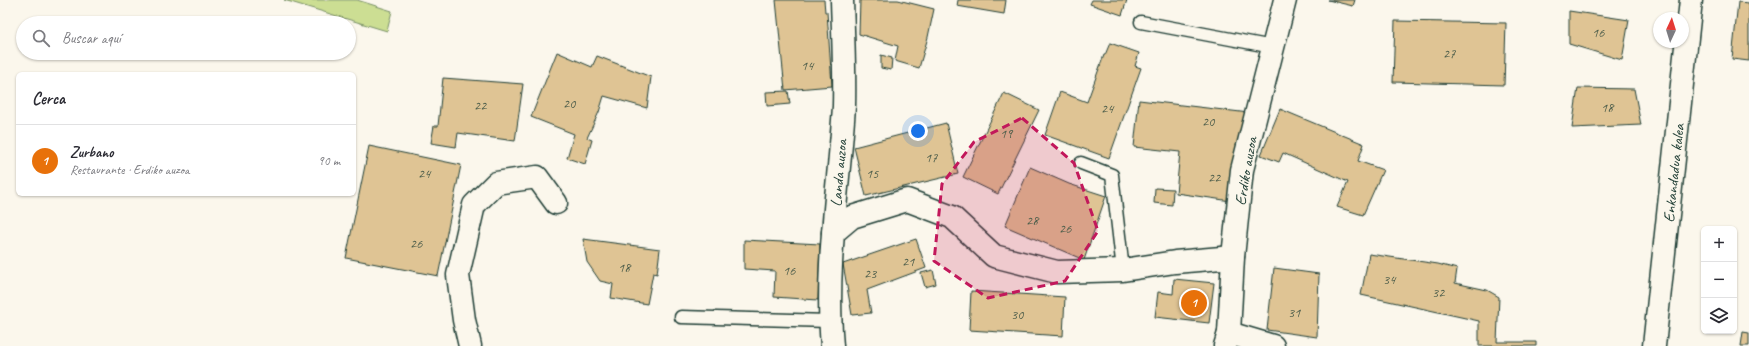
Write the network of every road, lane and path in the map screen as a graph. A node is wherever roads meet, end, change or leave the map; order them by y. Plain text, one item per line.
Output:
1 (842, 0) edge
2 (1285, 0) edge
3 (1691, 0) edge
4 (1141, 22) dead end
5 (1273, 46) junction
6 (1080, 163) dead end
7 (556, 203) dead end
8 (833, 233) junction
9 (1233, 257) junction
10 (1123, 270) junction
11 (681, 317) dead end
12 (829, 321) junction
13 (1227, 339) edge
14 (470, 346) edge
15 (832, 346) edge
16 (1273, 346) edge
17 (1654, 346) edge

1 - 8 street, Landa auzoa
2 - 5 street, Erdiko auzoa
3 - 17 street, Enkandadua kalea
4 - 5 lane
5 - 9 street, Erdiko auzoa
6 - 10 lane
7 - 14 street
8 - 10 street
8 - 12 street, Landa auzoa
9 - 10 street
9 - 13 street, Erdiko auzoa
11 - 12 lane
12 - 15 street, Landa auzoa
13 - 16 street

